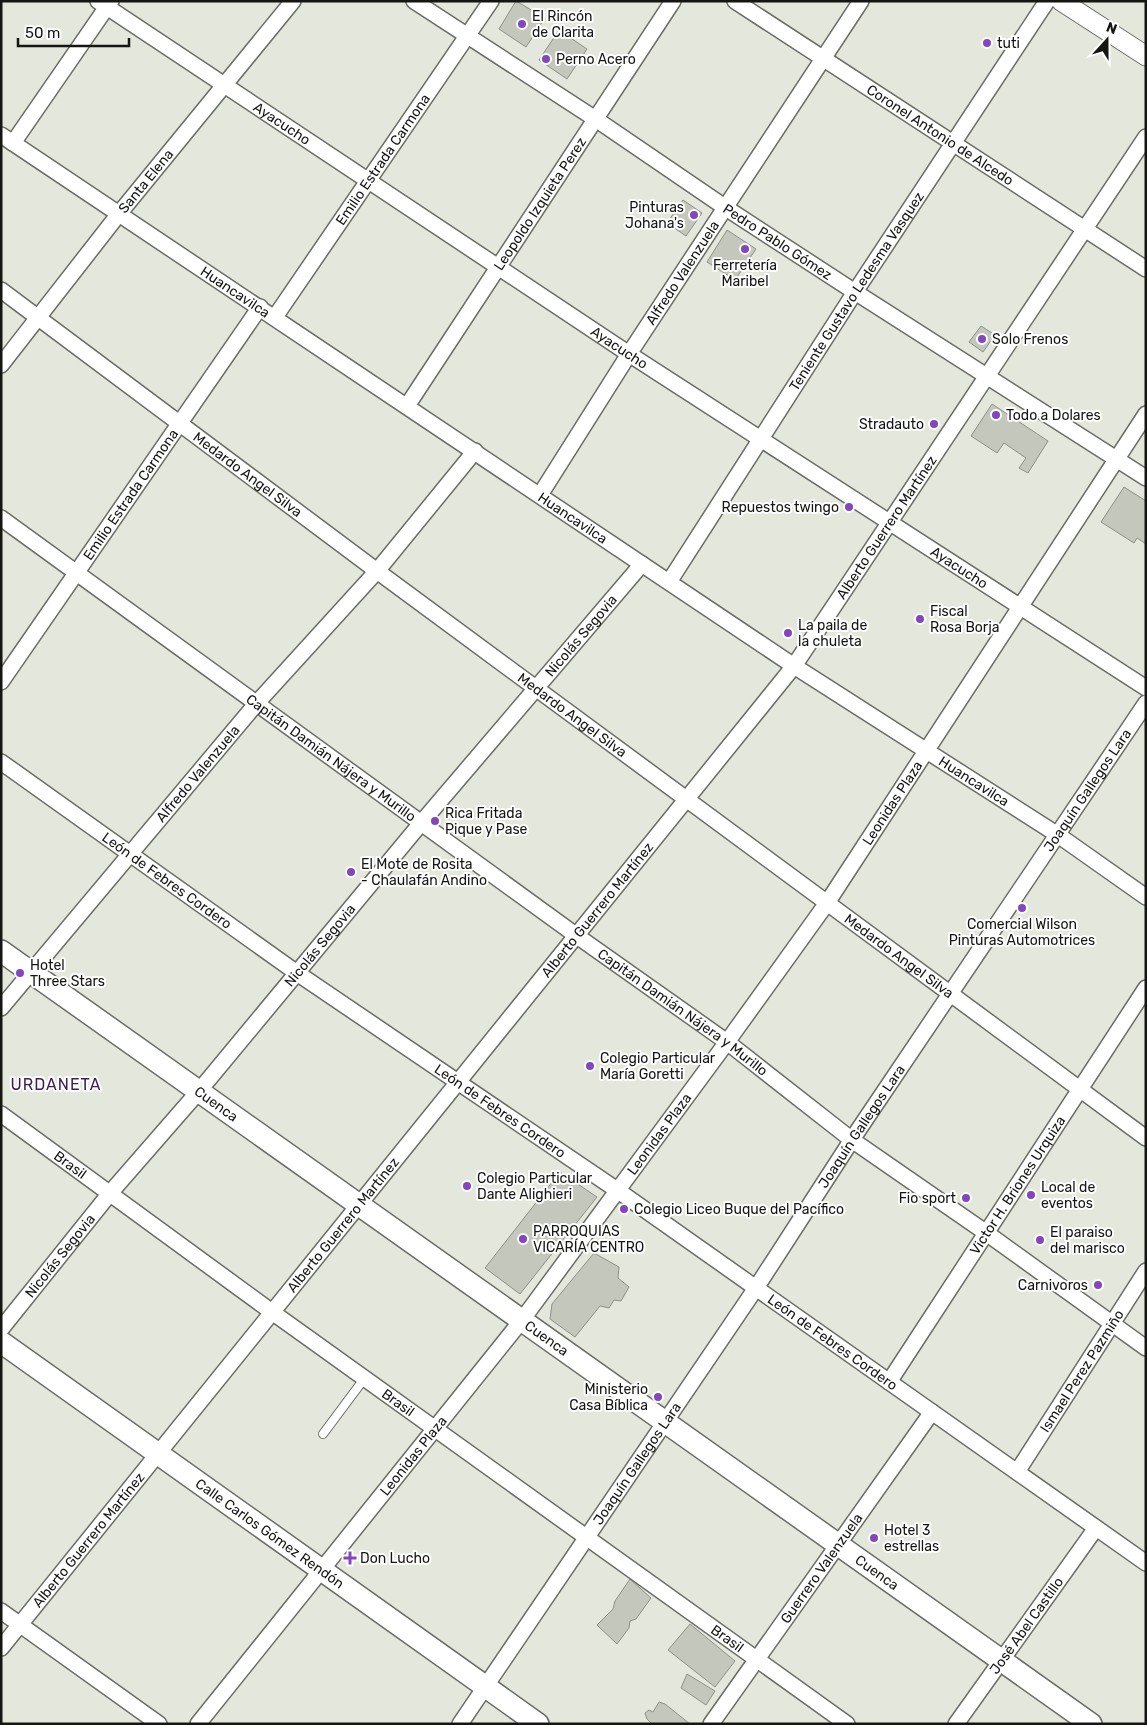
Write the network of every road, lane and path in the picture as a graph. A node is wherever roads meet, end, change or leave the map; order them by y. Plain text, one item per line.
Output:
1 (292, 1) edge
2 (414, 1) edge
3 (491, 1) edge
4 (673, 1) edge
5 (735, 1) edge
6 (861, 1) edge
7 (1047, 1) edge
8 (1061, 1) edge
9 (105, 3) edge
10 (469, 36) junction
11 (1146, 56) edge
12 (822, 59) junction
13 (225, 87) junction
14 (597, 120) junction
15 (1146, 137) edge
16 (7, 139) edge
17 (955, 144) junction
18 (369, 180) junction
19 (726, 208) junction
20 (118, 215) junction
21 (1084, 229) junction
22 (498, 267) junction
23 (1146, 269) edge
24 (1, 290) edge
25 (855, 292) junction
26 (260, 307) junction
27 (38, 316) junction
28 (275, 317) junction
29 (629, 354) junction
30 (1, 365) edge
31 (986, 377) junction
32 (407, 406) junction
33 (1146, 414) edge
34 (181, 422) junction
35 (761, 439) junction
36 (475, 451) junction
37 (1115, 458) junction
38 (1146, 478) edge
39 (540, 495) junction
40 (1, 518) edge
41 (892, 523) junction
42 (642, 564) junction
43 (377, 571) junction
44 (78, 573) junction
45 (669, 582) junction
46 (1020, 607) junction
47 (794, 666) junction
48 (1, 682) edge
49 (536, 688) junction
50 (1146, 688) edge
51 (1146, 702) edge
52 (256, 704) junction
53 (926, 751) junction
54 (1, 762) edge
55 (688, 800) junction
56 (422, 822) junction
57 (1058, 835) junction
58 (131, 854) junction
59 (1146, 897) edge
60 (827, 903) junction
61 (577, 936) junction
62 (1, 951) edge
63 (31, 972) junction
64 (297, 973) junction
65 (1146, 988) edge
66 (951, 994) junction
67 (1, 1008) edge
68 (727, 1042) junction
69 (459, 1082) junction
70 (1080, 1089) junction
71 (199, 1091) junction
72 (1, 1114) edge
73 (1146, 1138) edge
74 (852, 1140) junction
75 (617, 1190) junction
76 (111, 1192) junction
77 (359, 1205) junction
78 (985, 1232) junction
79 (1146, 1271) edge
80 (756, 1288) junction
81 (272, 1312) junction
82 (522, 1320) junction
83 (1111, 1324) junction
84 (1, 1329) edge
85 (1, 1342) edge
86 (1146, 1348) edge
87 (364, 1379) junction
88 (889, 1382) junction
89 (932, 1412) junction
90 (666, 1422) junction
91 (435, 1430) junction
92 (323, 1434) dead end
93 (158, 1453) junction
94 (1017, 1472) junction
95 (1096, 1528) junction
96 (586, 1537) junction
97 (838, 1545) junction
98 (1146, 1563) edge
99 (322, 1569) junction
100 (1, 1611) edge
101 (20, 1624) junction
102 (1, 1648) edge
103 (1002, 1659) junction
104 (756, 1661) junction
105 (487, 1687) junction
106 (159, 1724) edge
107 (198, 1724) edge
108 (460, 1724) edge
109 (538, 1724) edge
110 (711, 1724) edge
111 (847, 1724) edge
112 (956, 1724) edge
113 (1091, 1724) edge

1 - 13 street, Santa Elena
2 - 10 street, Pedro Pablo Gómez
3 - 10 street, Emilio Estrada Carmona
4 - 14 street, Leopoldo Izquieta Perez
5 - 12 street, Coronel Antonio de Alcedo
6 - 12 street, Alfredo Valenzuela
7 - 17 street, Teniente Gustavo Ledesma Vasquez
8 - 11 street
9 - 13 street, Ayacucho
9 - 16 street
10 - 14 street, Pedro Pablo Gómez
10 - 18 street, Emilio Estrada Carmona
12 - 17 street, Coronel Antonio de Alcedo
12 - 19 street, Alfredo Valenzuela
13 - 18 street, Ayacucho
13 - 20 street, Santa Elena
14 - 19 street, Pedro Pablo Gómez
14 - 22 street, Leopoldo Izquieta Perez
15 - 21 street, Alberto Guerrero Martínez
16 - 20 street, Huancavilca
17 - 21 street, Coronel Antonio de Alcedo
17 - 25 street, Teniente Gustavo Ledesma Vasquez
18 - 22 street, Ayacucho
18 - 28 street, Emilio Estrada Carmona
19 - 25 street, Pedro Pablo Gómez
19 - 29 street, Alfredo Valenzuela
20 - 26 street, Huancavilca
20 - 27 street, Santa Elena
21 - 23 street, Coronel Antonio de Alcedo
21 - 31 street, Alberto Guerrero Martínez
22 - 29 street, Ayacucho
22 - 32 street, Leopoldo Izquieta Perez
24 - 27 street, Medardo Angel Silva
25 - 31 street, Pedro Pablo Gómez
25 - 35 street, Teniente Gustavo Ledesma Vasquez
26 - 28 street, Huancavilca
26 - 34 street, Emilio Estrada Carmona
27 - 30 street, Santa Elena
27 - 34 street, Medardo Angel Silva
28 - 32 street, Huancavilca
29 - 35 street, Ayacucho
29 - 39 street, Alfredo Valenzuela
31 - 37 street, Pedro Pablo Gómez
31 - 41 street, Alberto Guerrero Martínez
32 - 36 street, Huancavilca
33 - 37 street, Leonidas Plaza
34 - 43 street, Medardo Angel Silva
34 - 44 street, Emilio Estrada Carmona
35 - 41 street, Ayacucho
35 - 45 street, Teniente Gustavo Ledesma Vasquez
36 - 39 street, Huancavilca
36 - 43 street, Alfredo Valenzuela
37 - 38 street, Pedro Pablo Gómez
37 - 46 street, Leonidas Plaza
39 - 42 street, Huancavilca
40 - 44 street, Capitán Damián Nájera y Murillo
41 - 46 street, Ayacucho
41 - 47 street, Alberto Guerrero Martínez
42 - 45 street, Huancavilca
42 - 49 street, Nicolás Segovia
43 - 49 street, Medardo Angel Silva
43 - 52 street, Alfredo Valenzuela
44 - 48 street, Emilio Estrada Carmona
44 - 52 street, Capitán Damián Nájera y Murillo
45 - 47 street, Huancavilca
46 - 50 street, Ayacucho
46 - 53 street, Leonidas Plaza
47 - 53 street, Huancavilca
47 - 55 street, Alberto Guerrero Martínez
49 - 55 street, Medardo Angel Silva
49 - 56 street, Nicolás Segovia
51 - 57 street, Joaquín Gallegos Lara
52 - 56 street, Capitán Damián Nájera y Murillo
52 - 58 street, Alfredo Valenzuela
53 - 57 street, Huancavilca
53 - 60 street, Leonidas Plaza
54 - 58 street, León de Febres Cordero
55 - 60 street, Medardo Angel Silva
55 - 61 street, Alberto Guerrero Martínez
56 - 61 street, Capitán Damián Nájera y Murillo
56 - 64 street, Nicolás Segovia
57 - 59 street, Huancavilca
57 - 66 street, Joaquín Gallegos Lara
58 - 63 street, Alfredo Valenzuela
58 - 64 street, León de Febres Cordero
60 - 66 street, Medardo Angel Silva
60 - 68 street, Leonidas Plaza
61 - 68 street, Capitán Damián Nájera y Murillo
61 - 69 street, Alberto Guerrero Martínez
62 - 63 main road, Cuenca
63 - 67 street, Alfredo Valenzuela
63 - 71 main road, Cuenca
64 - 69 street, León de Febres Cordero
64 - 71 street, Nicolás Segovia
65 - 70 street, Victor H. Briones Urquiza
66 - 70 street, Medardo Angel Silva
66 - 74 street, Joaquín Gallegos Lara
68 - 74 street, Capitán Damián Nájera y Murillo
68 - 75 street, Leonidas Plaza
69 - 75 street, León de Febres Cordero
69 - 77 street, Alberto Guerrero Martínez
70 - 73 street, Medardo Angel Silva
70 - 78 street, Victor H. Briones Urquiza
71 - 76 street, Nicolás Segovia
71 - 77 main road, Cuenca
72 - 76 street, Brasil
74 - 78 street, Capitán Damián Nájera y Murillo
74 - 80 street, Joaquín Gallegos Lara
75 - 80 street, León de Febres Cordero
75 - 82 street, Leonidas Plaza
76 - 81 street, Brasil
76 - 84 street, Nicolás Segovia
77 - 81 street, Alberto Guerrero Martínez
77 - 82 main road, Cuenca
78 - 83 street, Capitán Damián Nájera y Murillo
78 - 88 street, Victor H. Briones Urquiza
79 - 83 street, Ismael Perez Pazmiño
80 - 88 street, León de Febres Cordero
80 - 90 street, Joaquín Gallegos Lara
81 - 87 street, Brasil
81 - 93 street, Alberto Guerrero Martínez
82 - 90 main road, Cuenca
82 - 91 street, Leonidas Plaza
83 - 86 street, Capitán Damián Nájera y Murillo
83 - 94 street, Ismael Perez Pazmiño
85 - 93 main road, Calle Carlos Gómez Rendón
87 - 91 street, Brasil
87 - 92 lane
88 - 89 street, León de Febres Cordero
89 - 94 street, León de Febres Cordero
89 - 97 street, Guerrero Valenzuela
90 - 96 street, Joaquín Gallegos Lara
90 - 97 main road, Cuenca
91 - 96 street, Brasil
91 - 99 street, Leonidas Plaza
93 - 99 main road, Calle Carlos Gómez Rendón
93 - 101 street, Alberto Guerrero Martínez
94 - 95 street, León de Febres Cordero
95 - 98 street, León de Febres Cordero
95 - 103 street, José Abel Castillo
96 - 104 street, Brasil
96 - 105 street, Joaquín Gallegos Lara
97 - 103 main road, Cuenca
97 - 104 street, Guerrero Valenzuela
99 - 105 main road, Calle Carlos Gómez Rendón
99 - 107 street, Leonidas Plaza
100 - 101 street
101 - 102 street, Alberto Guerrero Martínez
101 - 106 street
103 - 112 street, José Abel Castillo
103 - 113 main road, Cuenca
104 - 110 street, Guerrero Valenzuela
104 - 111 street, Brasil
105 - 108 street, Joaquín Gallegos Lara
105 - 109 main road, Calle Carlos Gómez Rendón

